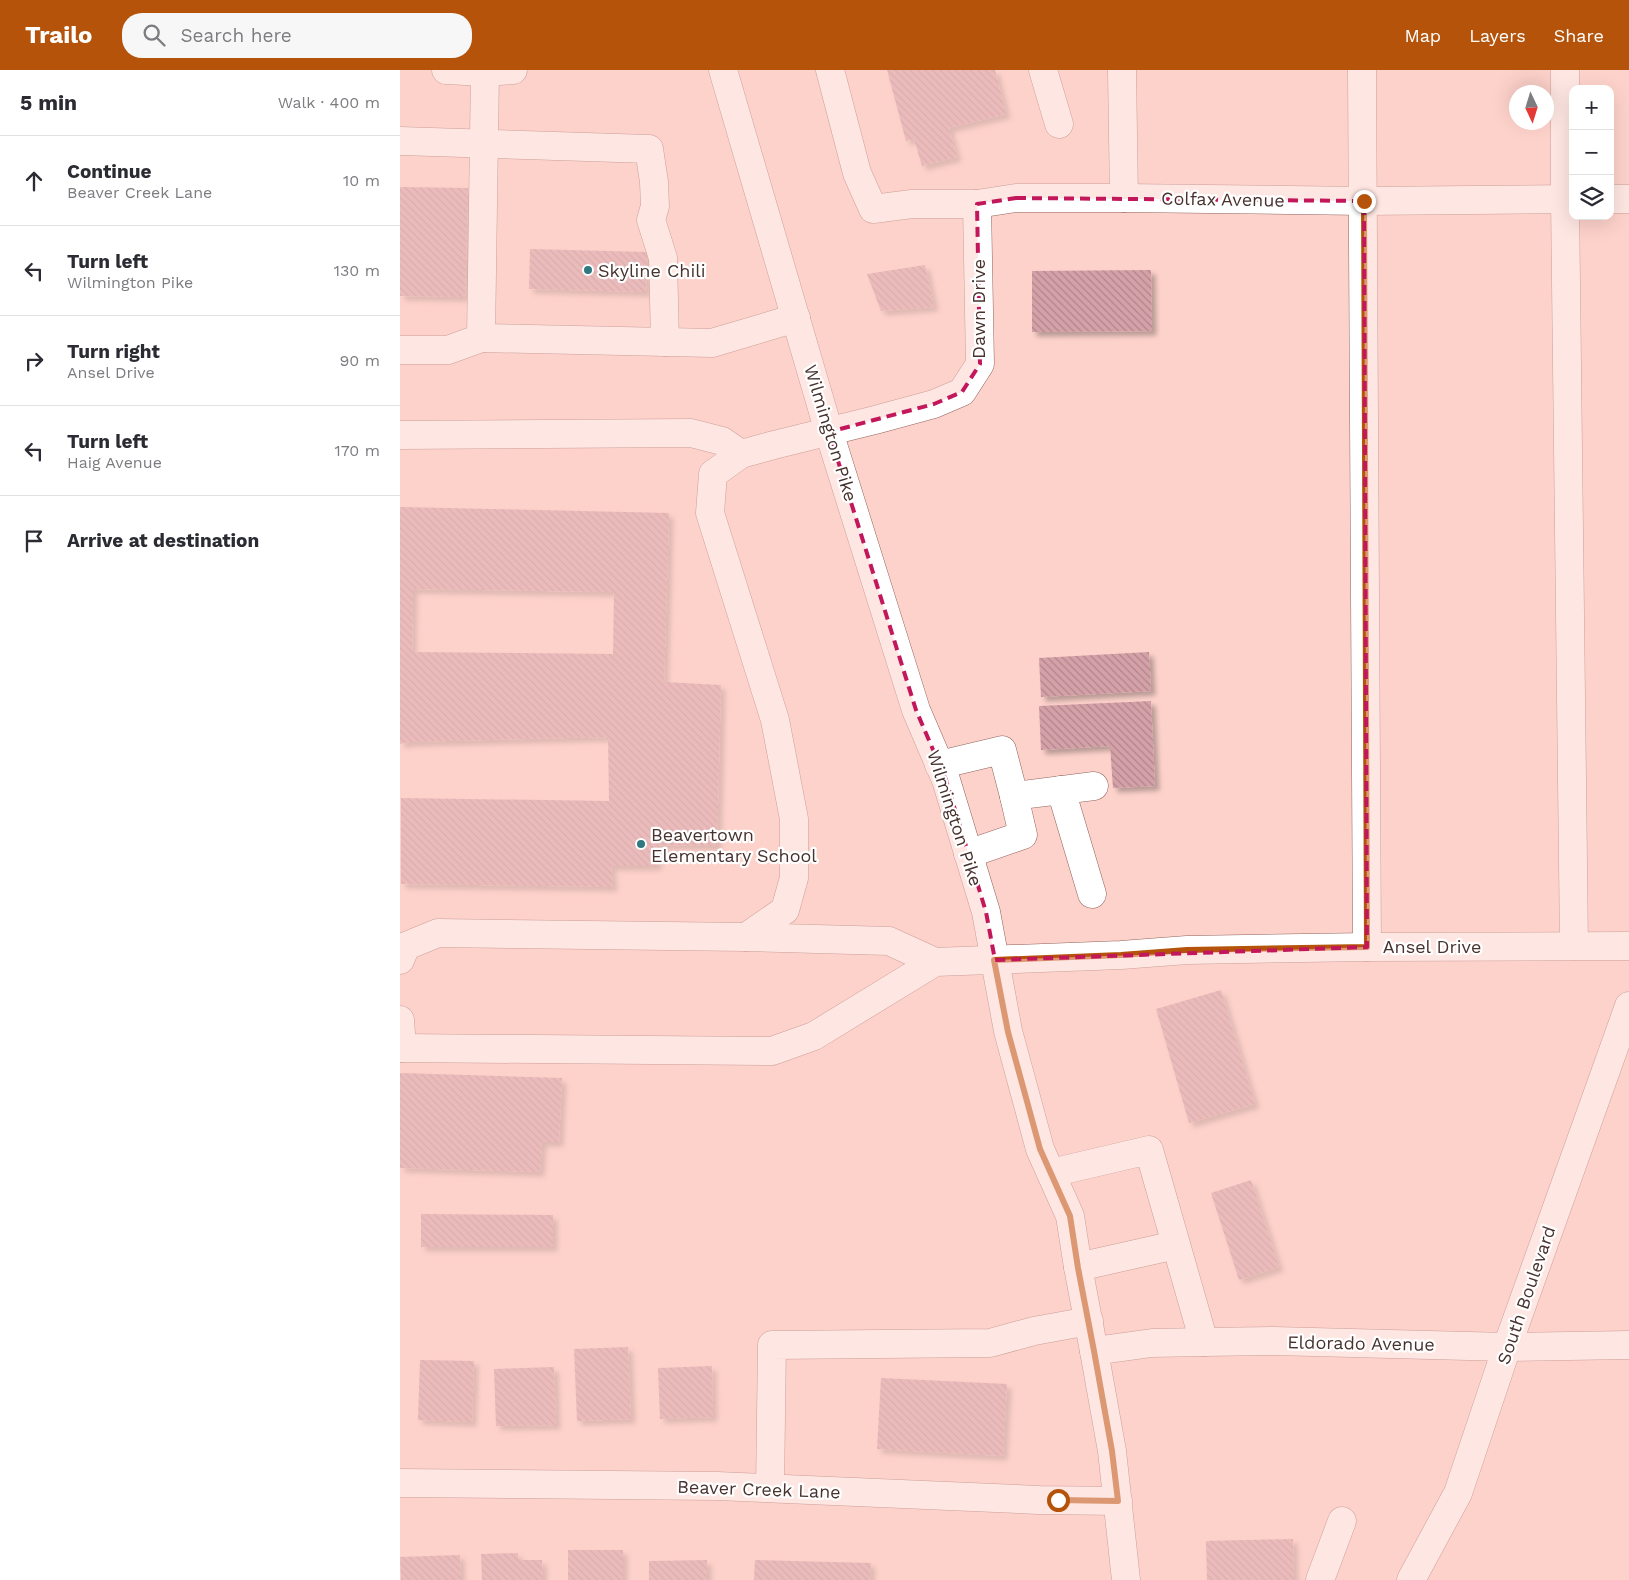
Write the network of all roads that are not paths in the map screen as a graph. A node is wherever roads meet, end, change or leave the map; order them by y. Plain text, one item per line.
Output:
1 (446, 70) edge
2 (513, 70) edge
3 (723, 70) edge
4 (830, 70) edge
5 (1043, 70) edge
6 (1122, 70) edge
7 (1362, 70) edge
8 (1565, 70) edge
9 (485, 72) junction
10 (1059, 124) dead end
11 (400, 141) edge
12 (484, 144) junction
13 (1124, 198) junction
14 (1569, 199) edge
15 (1614, 199) edge
16 (1629, 199) edge
17 (1364, 201) junction
18 (977, 204) junction
19 (1569, 220) edge
20 (796, 318) junction
21 (481, 338) junction
22 (666, 342) junction
23 (400, 350) edge
24 (829, 432) junction
25 (400, 435) edge
26 (741, 454) junction
27 (939, 765) junction
28 (1094, 786) dead end
29 (1062, 790) junction
30 (1014, 796) junction
31 (968, 854) junction
32 (1092, 894) dead end
33 (746, 937) junction
34 (1574, 946) junction
35 (1629, 946) edge
36 (1367, 947) junction
37 (400, 960) edge
38 (994, 960) junction
39 (935, 962) junction
40 (1629, 1006) edge
41 (400, 1020) edge
42 (401, 1048) edge
43 (1051, 1174) junction
44 (1176, 1245) junction
45 (1078, 1268) junction
46 (1089, 1321) junction
47 (1204, 1342) junction
48 (1629, 1345) edge
49 (1507, 1347) junction
50 (1094, 1351) junction
51 (400, 1483) edge
52 (770, 1488) junction
53 (1118, 1501) junction
54 (1342, 1521) dead end
55 (1126, 1580) edge
56 (1320, 1580) edge
57 (1411, 1580) edge

1 - 9 street
2 - 9 street
3 - 20 street, Wilmington Pike
4 - 18 street, Colfax Avenue
5 - 10 street
6 - 13 street
7 - 17 street
8 - 14 street
9 - 12 street
11 - 12 street
12 - 21 street
12 - 22 street
13 - 17 street, Colfax Avenue
13 - 18 street, Colfax Avenue
14 - 17 street, Colfax Avenue
15 - 16 street
17 - 36 street
18 - 24 street, Dawn Drive
19 - 34 street
20 - 22 street
20 - 24 street, Wilmington Pike
21 - 22 street
21 - 23 street
24 - 26 street, Dawn Drive
24 - 27 street, Wilmington Pike
25 - 26 street
26 - 33 street, Dawn Drive
27 - 30 street
27 - 31 street, Wilmington Pike
28 - 29 street
29 - 30 street
29 - 32 street
30 - 31 street
31 - 38 street, Wilmington Pike
33 - 37 street
33 - 39 street
34 - 35 street, Ansel Drive
34 - 36 street, Ansel Drive
36 - 38 street, Ansel Drive
38 - 39 street, Ansel Drive
38 - 43 street, Wilmington Pike
39 - 42 street
40 - 49 street, South Boulevard
41 - 42 street
43 - 44 street
43 - 45 street, Wilmington Pike
44 - 45 street
44 - 47 street
45 - 46 street, Wilmington Pike
46 - 50 street, Wilmington Pike
46 - 52 street
47 - 49 street, Eldorado Avenue
47 - 50 street, Eldorado Avenue
48 - 49 street, Eldorado Avenue
49 - 57 street, South Boulevard
50 - 53 street, Wilmington Pike
51 - 52 street, Beaver Creek Lane
52 - 53 street, Beaver Creek Lane
53 - 55 street, Wilmington Pike
54 - 56 street

